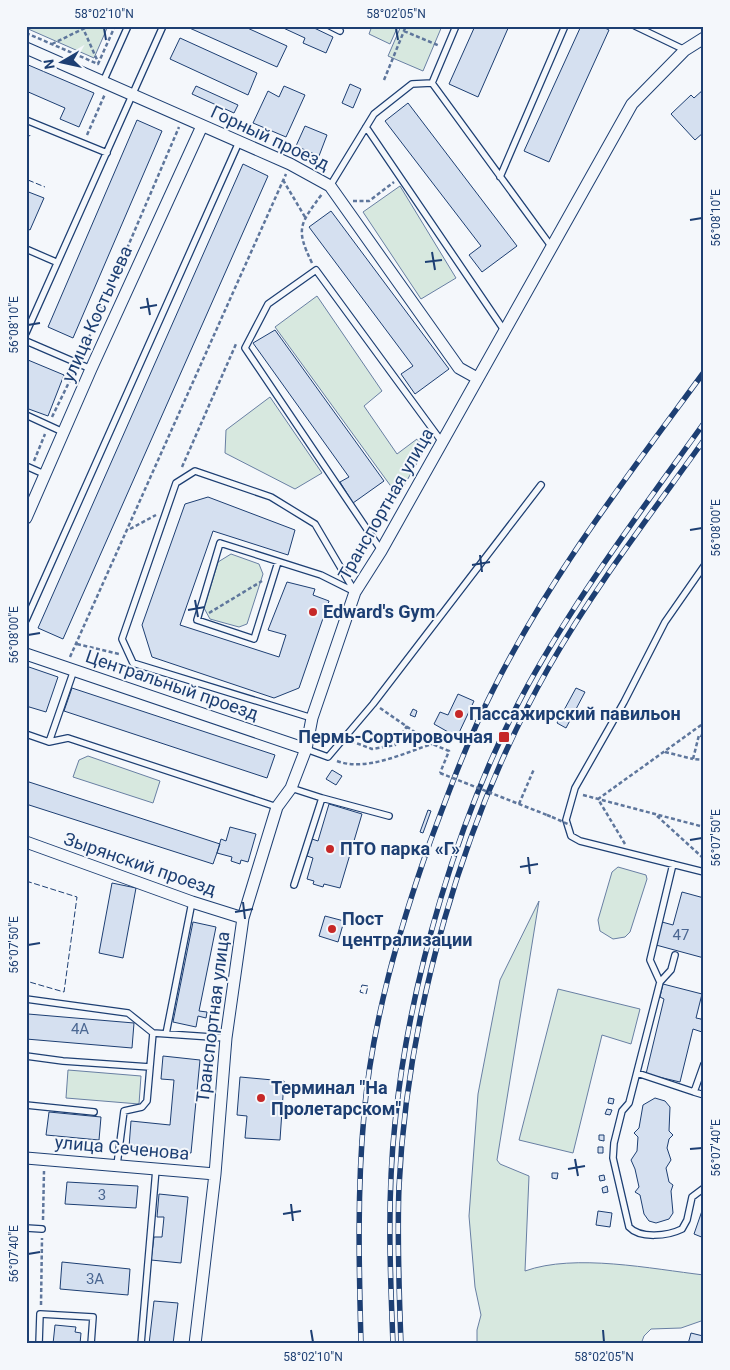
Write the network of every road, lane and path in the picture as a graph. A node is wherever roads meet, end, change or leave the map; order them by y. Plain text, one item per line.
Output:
1 (89, 26) edge
2 (115, 26) edge
3 (128, 26) edge
4 (163, 26) edge
5 (330, 26) edge
6 (406, 26) edge
7 (456, 26) edge
8 (565, 26) edge
9 (636, 26) edge
10 (82, 28) edge
11 (340, 31) dead end
12 (404, 31) junction
13 (26, 33) edge
14 (704, 38) edge
15 (52, 44) junction
16 (26, 48) edge
17 (446, 49) junction
18 (685, 50) junction
19 (98, 64) junction
20 (384, 80) dead end
21 (106, 83) junction
22 (432, 83) junction
23 (133, 95) junction
24 (183, 118) junction
25 (26, 120) edge
26 (202, 126) junction
27 (366, 127) junction
28 (239, 142) junction
29 (84, 143) junction
30 (107, 153) junction
31 (290, 164) junction
32 (401, 176) junction
33 (500, 177) junction
34 (283, 179) junction
35 (330, 186) junction
36 (340, 200) junction
37 (305, 218) junction
38 (551, 246) junction
39 (26, 249) edge
40 (56, 262) junction
41 (316, 270) junction
42 (504, 330) junction
43 (26, 333) edge
44 (26, 341) edge
45 (237, 343) dead end
46 (78, 364) junction
47 (91, 369) junction
48 (478, 378) junction
49 (26, 415) edge
50 (49, 424) junction
51 (63, 432) junction
52 (442, 442) junction
53 (29, 467) edge
54 (44, 474) junction
55 (176, 483) junction
56 (541, 485) dead end
57 (166, 510) junction
58 (26, 518) edge
59 (128, 530) junction
60 (382, 551) junction
61 (278, 562) junction
62 (704, 566) edge
63 (274, 574) junction
64 (355, 592) junction
65 (26, 620) edge
66 (197, 620) junction
67 (77, 644) junction
68 (26, 654) edge
69 (130, 657) junction
70 (70, 669) junction
71 (373, 704) junction
72 (312, 718) junction
73 (704, 723) edge
74 (407, 726) junction
75 (26, 734) edge
76 (343, 737) junction
77 (704, 737) edge
78 (49, 742) junction
79 (432, 744) junction
80 (306, 749) junction
81 (665, 752) junction
82 (328, 757) junction
83 (693, 759) junction
84 (704, 760) edge
85 (534, 769) dead end
86 (290, 788) junction
87 (582, 797) dead end
88 (322, 798) junction
89 (598, 799) junction
90 (519, 804) junction
91 (277, 808) junction
92 (656, 815) junction
93 (389, 816) dead end
94 (570, 825) dead end
95 (704, 827) edge
96 (26, 842) edge
97 (704, 850) edge
98 (632, 854) junction
99 (673, 864) junction
100 (704, 872) edge
101 (294, 885) dead end
102 (192, 902) junction
103 (243, 918) junction
104 (675, 955) dead end
105 (660, 982) junction
106 (26, 999) edge
107 (153, 1033) junction
108 (166, 1034) junction
109 (226, 1038) junction
110 (26, 1056) edge
111 (704, 1064) edge
112 (150, 1067) junction
113 (637, 1073) junction
114 (694, 1092) junction
115 (704, 1095) edge
116 (26, 1105) edge
117 (94, 1112) dead end
118 (26, 1158) edge
119 (117, 1165) junction
120 (156, 1169) junction
121 (215, 1174) junction
122 (704, 1188) edge
123 (26, 1228) edge
124 (42, 1229) dead end
125 (39, 1344) edge
126 (92, 1344) edge
127 (141, 1344) edge
128 (195, 1344) edge

1 - 10 path
2 - 19 path
3 - 21 lane
4 - 23 lane
5 - 11 lane
6 - 12 path
7 - 17 lane
8 - 33 lane
9 - 18 lane
10 - 15 path
10 - 19 path
12 - 17 path
12 - 20 path
13 - 15 path
14 - 18 street, Транспортная улица
15 - 19 path
16 - 21 street, Горный проезд
17 - 22 lane
18 - 38 street, Транспортная улица
21 - 23 street, Горный проезд
21 - 29 path
22 - 27 lane
22 - 33 lane
23 - 24 street, Горный проезд
23 - 30 lane
24 - 26 street, Горный проезд
24 - 46 path
25 - 29 lane
26 - 28 street, Горный проезд
26 - 47 street, улица Костычева
27 - 32 lane
27 - 35 lane
28 - 31 street, Горный проезд
28 - 65 lane
29 - 30 lane
30 - 40 lane
31 - 34 path
31 - 35 street, Горный проезд
32 - 36 path
32 - 42 lane
33 - 38 lane
34 - 37 path
34 - 59 path
35 - 36 street, Горный проезд
35 - 37 path
36 - 48 street, Горный проезд
37 - 41 path
38 - 42 street, Транспортная улица
39 - 40 lane
40 - 43 lane
41 - 52 lane
41 - 60 lane
42 - 48 street, Транспортная улица
44 - 46 lane
45 - 55 path
46 - 47 lane
46 - 50 path
47 - 51 street, улица Костычева
48 - 52 street, Транспортная улица
49 - 50 lane
50 - 51 lane
50 - 53 path
51 - 54 street, улица Костычева
52 - 60 street, Транспортная улица
53 - 54 lane
54 - 58 street, улица Костычева
55 - 57 lane
55 - 64 lane
56 - 71 lane
57 - 59 path
57 - 69 lane
59 - 67 path
60 - 64 street, Транспортная улица
61 - 63 lane
61 - 64 lane
61 - 66 lane
62 - 98 lane
63 - 66 path
63 - 66 lane
64 - 72 street, Транспортная улица
67 - 69 path
67 - 70 path
68 - 70 street, Центральный проезд
69 - 72 lane
70 - 78 lane
70 - 80 street, Центральный проезд
71 - 74 path
71 - 76 lane
72 - 80 street, Транспортная улица
73 - 81 path
74 - 76 path
74 - 79 path
75 - 78 lane
76 - 82 lane
77 - 83 path
78 - 91 lane
79 - 82 path
79 - 90 path, bridge
80 - 82 lane
80 - 86 street, Транспортная улица
81 - 83 path
81 - 89 path
83 - 84 path
85 - 90 path
86 - 88 lane
86 - 91 street, Транспортная улица
87 - 89 path
88 - 93 lane
88 - 101 lane
89 - 92 path
89 - 98 path
90 - 94 path, bridge
91 - 103 street, Транспортная улица
92 - 95 path
92 - 97 path
96 - 102 street, Зырянский проезд
98 - 99 lane
99 - 100 lane
99 - 105 lane
102 - 103 street, Зырянский проезд
102 - 108 lane
103 - 109 street, Транспортная улица
104 - 105 lane
105 - 113 lane
106 - 107 lane
107 - 108 lane
107 - 112 lane
108 - 109 lane
109 - 121 street, Транспортная улица
110 - 112 lane
111 - 114 lane
112 - 119 lane
113 - 114 lane
113 - 122 lane
114 - 115 lane
116 - 117 lane
118 - 119 street, улица Сеченова
119 - 120 street, улица Сеченова
120 - 121 street, улица Сеченова
120 - 127 lane
121 - 128 street, Транспортная улица
123 - 124 lane
125 - 126 lane

